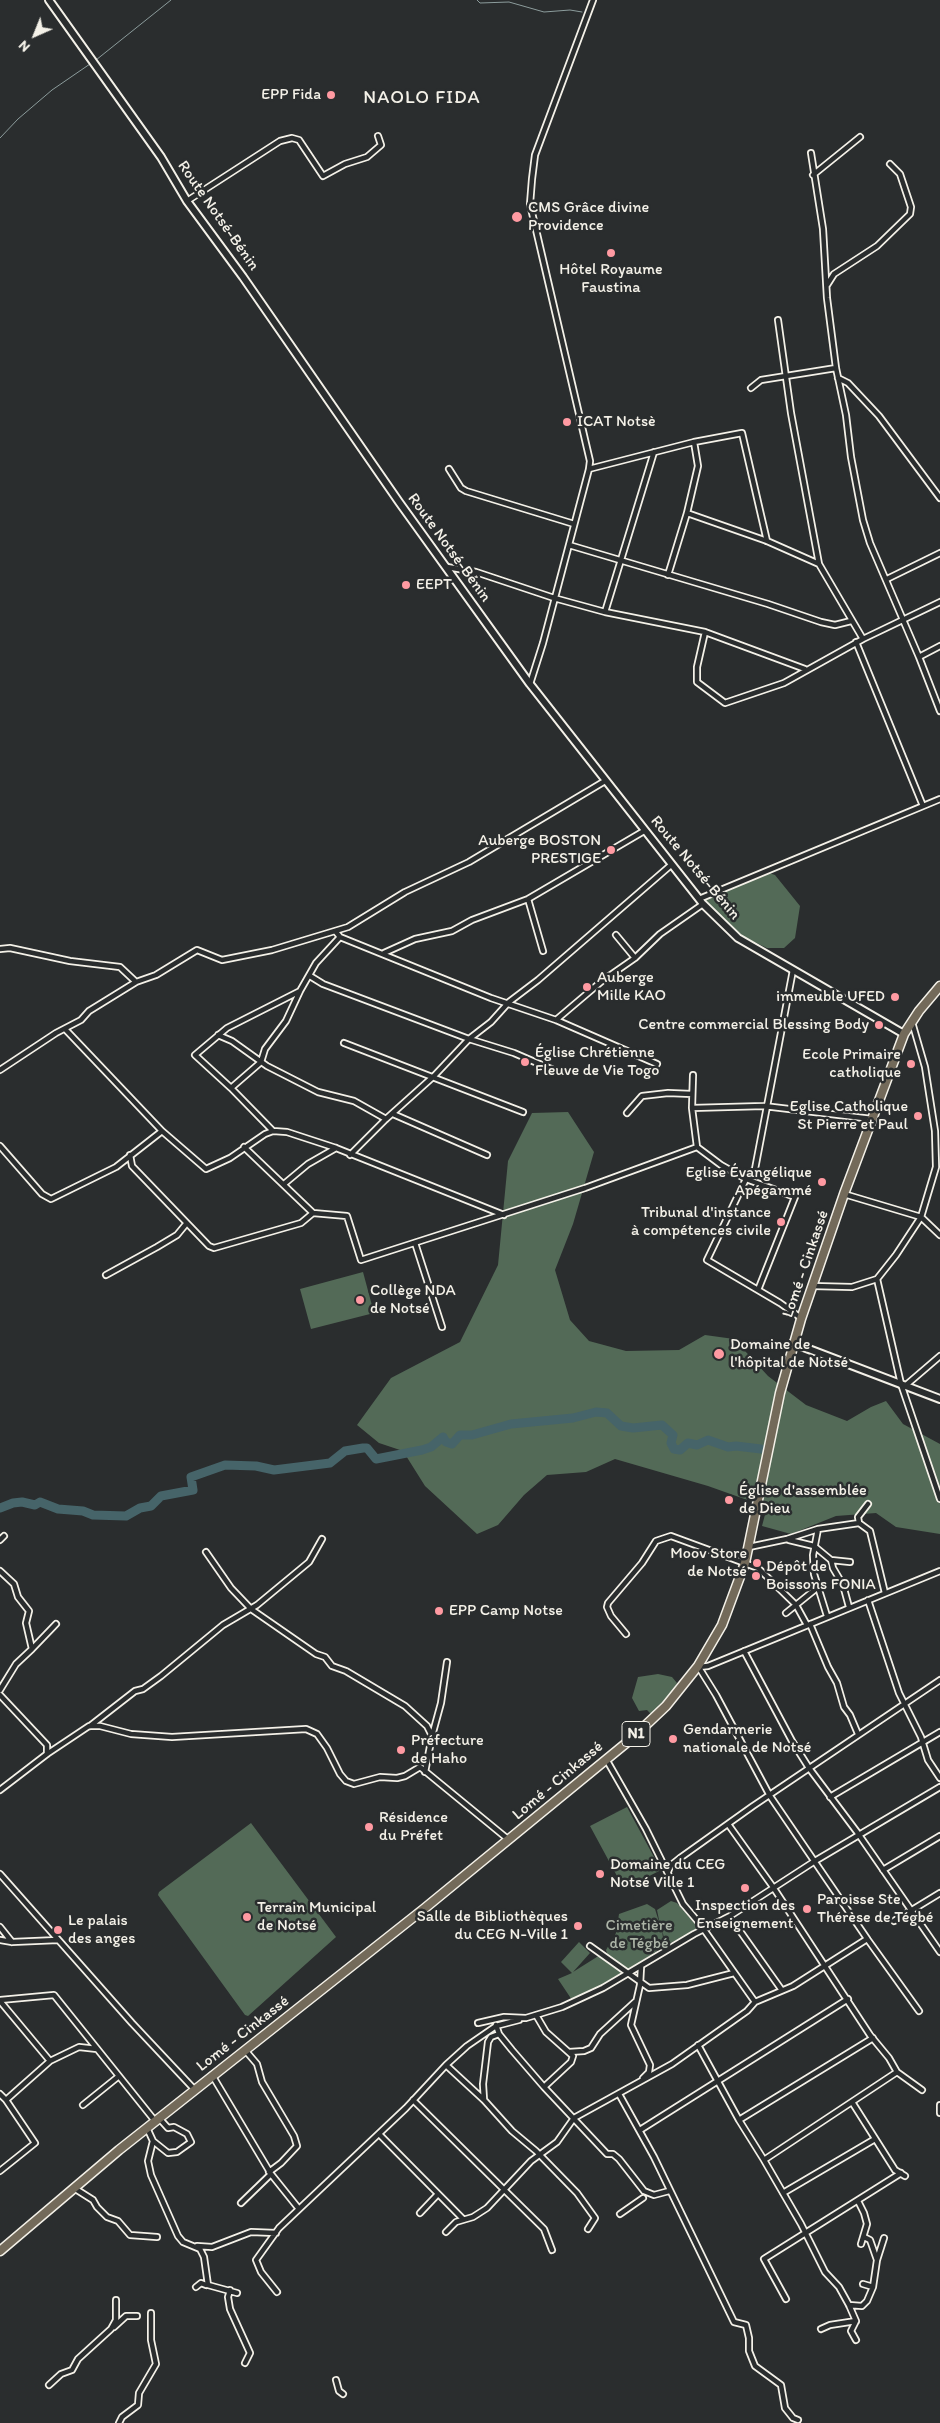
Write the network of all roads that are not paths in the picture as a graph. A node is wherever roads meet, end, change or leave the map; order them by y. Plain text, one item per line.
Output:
1 (49, 0) edge
2 (593, 0) edge
3 (378, 136) dead end
4 (860, 137) dead end
5 (811, 153) dead end
6 (890, 164) dead end
7 (813, 175) junction
8 (187, 201) junction
9 (826, 286) junction
10 (778, 320) dead end
11 (836, 368) junction
12 (786, 377) junction
13 (838, 378) junction
14 (751, 388) dead end
15 (694, 442) junction
16 (654, 452) junction
17 (449, 469) dead end
18 (589, 470) junction
19 (940, 498) edge
20 (687, 513) junction
21 (574, 524) junction
22 (767, 541) junction
23 (569, 545) junction
24 (940, 553) edge
25 (619, 561) junction
26 (819, 564) junction
27 (447, 567) junction
28 (668, 575) junction
29 (886, 580) junction
30 (554, 598) junction
31 (940, 602) edge
32 (605, 612) junction
33 (851, 621) junction
34 (903, 621) junction
35 (705, 632) junction
36 (863, 639) junction
37 (856, 642) junction
38 (940, 646) edge
39 (919, 657) junction
40 (805, 669) junction
41 (530, 684) junction
42 (937, 694) edge
43 (940, 711) edge
44 (605, 781) junction
45 (940, 799) edge
46 (923, 806) junction
47 (644, 831) junction
48 (671, 865) junction
49 (528, 899) junction
50 (701, 901) junction
51 (336, 932) junction
52 (616, 935) dead end
53 (340, 937) junction
54 (0, 949) edge
55 (543, 951) dead end
56 (384, 953) junction
57 (636, 958) junction
58 (793, 970) junction
59 (310, 976) junction
60 (136, 982) junction
61 (940, 986) edge
62 (300, 991) junction
63 (509, 1002) junction
64 (556, 1020) junction
65 (912, 1022) junction
66 (65, 1029) junction
67 (904, 1034) junction
68 (218, 1036) junction
69 (469, 1039) junction
70 (344, 1042) dead end
71 (261, 1062) junction
72 (657, 1064) dead end
73 (0, 1070) edge
74 (558, 1072) dead end
75 (693, 1075) dead end
76 (434, 1076) junction
77 (231, 1088) junction
78 (692, 1094) junction
79 (768, 1107) junction
80 (692, 1108) junction
81 (523, 1112) dead end
82 (627, 1113) dead end
83 (392, 1114) junction
84 (386, 1119) junction
85 (872, 1119) junction
86 (937, 1130) edge
87 (162, 1131) junction
88 (273, 1132) junction
89 (0, 1146) edge
90 (244, 1147) junction
91 (697, 1147) junction
92 (336, 1148) junction
93 (350, 1154) junction
94 (487, 1154) dead end
95 (130, 1155) junction
96 (934, 1172) junction
97 (940, 1172) edge
98 (746, 1179) junction
99 (284, 1184) junction
100 (844, 1194) junction
101 (313, 1213) junction
102 (504, 1215) junction
103 (921, 1217) junction
104 (186, 1224) junction
105 (940, 1235) edge
106 (416, 1243) junction
107 (106, 1275) dead end
108 (877, 1278) junction
109 (812, 1286) junction
110 (758, 1290) junction
111 (801, 1319) junction
112 (442, 1327) dead end
113 (793, 1343) junction
114 (940, 1356) edge
115 (903, 1385) junction
116 (940, 1399) edge
117 (940, 1499) edge
118 (868, 1504) dead end
119 (859, 1523) junction
120 (818, 1529) junction
121 (322, 1539) dead end
122 (787, 1540) junction
123 (814, 1546) junction
124 (749, 1547) junction
125 (206, 1552) dead end
126 (831, 1560) junction
127 (850, 1562) dead end
128 (745, 1564) junction
129 (0, 1570) edge
130 (940, 1571) edge
131 (817, 1588) junction
132 (885, 1592) junction
133 (868, 1600) junction
134 (796, 1604) junction
135 (849, 1607) junction
136 (251, 1609) junction
137 (786, 1613) dead end
138 (827, 1616) junction
139 (56, 1624) dead end
140 (808, 1624) junction
141 (626, 1634) dead end
142 (32, 1649) junction
143 (744, 1651) junction
144 (447, 1662) dead end
145 (698, 1666) junction
146 (939, 1681) edge
147 (940, 1688) edge
148 (0, 1690) edge
149 (0, 1695) edge
150 (905, 1705) junction
151 (89, 1726) junction
152 (940, 1732) edge
153 (858, 1734) junction
154 (432, 1736) junction
155 (922, 1741) junction
156 (47, 1754) junction
157 (606, 1759) junction
158 (809, 1768) junction
159 (426, 1772) junction
160 (940, 1778) edge
161 (940, 1787) edge
162 (0, 1790) edge
163 (770, 1796) junction
164 (830, 1797) junction
165 (728, 1824) junction
166 (859, 1835) junction
167 (940, 1836) edge
168 (508, 1840) junction
169 (815, 1861) junction
170 (883, 1870) junction
171 (668, 1872) junction
172 (0, 1874) edge
173 (773, 1888) junction
174 (940, 1893) edge
175 (910, 1911) junction
176 (894, 1921) dead end
177 (0, 1927) edge
178 (704, 1929) junction
179 (740, 1930) dead end
180 (867, 1939) junction
181 (0, 1940) edge
182 (59, 1940) junction
183 (12, 1942) junction
184 (590, 1946) dead end
185 (940, 1952) edge
186 (825, 1965) junction
187 (641, 1967) junction
188 (734, 1973) junction
189 (629, 1974) junction
190 (640, 1981) junction
191 (781, 1989) junction
192 (848, 1999) junction
193 (0, 2000) edge
194 (636, 2001) junction
195 (755, 2002) junction
196 (919, 2011) dead end
197 (536, 2015) junction
198 (526, 2018) junction
199 (493, 2019) junction
200 (478, 2023) dead end
201 (496, 2026) junction
202 (499, 2034) junction
203 (873, 2038) junction
204 (698, 2045) junction
205 (97, 2049) junction
206 (245, 2050) junction
207 (569, 2052) junction
208 (50, 2061) junction
209 (446, 2065) junction
210 (897, 2072) junction
211 (212, 2075) junction
212 (119, 2076) junction
213 (643, 2079) junction
214 (717, 2081) junction
215 (544, 2087) junction
216 (194, 2089) junction
217 (922, 2090) dead end
218 (0, 2094) edge
219 (619, 2094) junction
220 (6, 2100) junction
221 (413, 2100) junction
222 (484, 2100) junction
223 (852, 2102) junction
224 (83, 2105) dead end
225 (940, 2105) edge
226 (940, 2114) edge
227 (574, 2118) junction
228 (157, 2119) junction
229 (739, 2120) junction
230 (147, 2128) junction
231 (640, 2130) junction
232 (378, 2134) junction
233 (875, 2139) junction
234 (153, 2141) junction
235 (538, 2155) junction
236 (764, 2160) junction
237 (0, 2171) edge
238 (270, 2173) junction
239 (74, 2188) junction
240 (506, 2190) junction
241 (669, 2191) junction
242 (783, 2193) junction
243 (438, 2194) junction
244 (643, 2198) dead end
245 (858, 2201) junction
246 (241, 2203) dead end
247 (300, 2209) junction
248 (420, 2213) dead end
249 (620, 2214) dead end
250 (464, 2219) junction
251 (588, 2229) dead end
252 (446, 2232) dead end
253 (276, 2233) junction
254 (804, 2234) junction
255 (864, 2236) junction
256 (157, 2238) dead end
257 (884, 2238) dead end
258 (861, 2244) dead end
259 (196, 2246) junction
260 (552, 2250) dead end
261 (0, 2251) edge
262 (878, 2260) junction
263 (205, 2276) junction
264 (201, 2283) junction
265 (863, 2284) dead end
266 (208, 2285) junction
267 (196, 2287) dead end
268 (874, 2287) junction
269 (230, 2290) junction
270 (277, 2292) dead end
271 (237, 2293) dead end
272 (786, 2299) dead end
273 (116, 2300) dead end
274 (849, 2305) junction
275 (151, 2313) dead end
276 (137, 2316) dead end
277 (856, 2321) junction
278 (111, 2329) junction
279 (821, 2329) dead end
280 (856, 2340) dead end
281 (245, 2363) dead end
282 (336, 2380) dead end
283 (49, 2385) dead end
284 (344, 2394) dead end
285 (798, 2420) dead end
286 (119, 2423) edge

1 - 8 main road, Route Notsé-Bénin
2 - 18 street
3 - 8 street
4 - 7 street
5 - 7 street
6 - 9 street
7 - 9 street
8 - 27 main road, Route Notsé-Bénin
9 - 11 street
10 - 12 street
11 - 12 street
11 - 13 street
12 - 14 street
12 - 26 street
13 - 19 street
13 - 29 street
15 - 16 street
15 - 20 street
15 - 22 street
16 - 18 street
16 - 25 street
17 - 21 street
18 - 21 street
20 - 22 street
20 - 28 street
21 - 23 street
22 - 26 street
23 - 25 street
23 - 30 street
24 - 29 street
25 - 28 street
25 - 32 street
26 - 33 street
27 - 30 street
27 - 41 main road, Route Notsé-Bénin
28 - 33 street
29 - 34 street
30 - 32 street
30 - 41 street
31 - 34 street
32 - 35 street
33 - 36 street
34 - 36 street
34 - 39 street
35 - 40 street
35 - 40 street
36 - 37 street
37 - 40 street
37 - 46 street
38 - 39 street
39 - 42 street
41 - 44 main road, Route Notsé-Bénin
42 - 43 street
44 - 47 main road, Route Notsé-Bénin
44 - 51 street
45 - 46 street
46 - 50 street
47 - 48 main road, Route Notsé-Bénin
47 - 49 street
48 - 50 main road, Route Notsé-Bénin
48 - 63 street
49 - 55 street
49 - 56 street
50 - 57 street
50 - 58 main road, Route Notsé-Bénin
51 - 53 street
51 - 60 street
52 - 57 street
53 - 56 street
53 - 59 street
54 - 60 street
56 - 63 street
57 - 64 street
58 - 67 main road, Route Notsé-Bénin
58 - 79 street
59 - 62 street
59 - 69 street
60 - 66 street
61 - 65 highway, Lomé - Cinkassé / N1
62 - 68 street
62 - 71 street
63 - 64 street
63 - 69 street
64 - 72 street
65 - 67 highway, Lomé - Cinkassé / N1
65 - 86 street
66 - 73 street
66 - 87 street
67 - 85 highway, Lomé - Cinkassé / N1
68 - 71 street
68 - 77 street
69 - 74 street
69 - 76 street
70 - 76 street
71 - 77 street
71 - 84 street
75 - 78 street
76 - 81 street
76 - 83 street
77 - 88 street
78 - 80 street
78 - 82 street
79 - 80 street
79 - 85 street
79 - 98 street
80 - 91 street
83 - 84 street
83 - 94 street
84 - 93 street
85 - 100 highway, Lomé - Cinkassé / N1
86 - 96 street
87 - 90 street
87 - 95 street
88 - 90 street
88 - 92 street
89 - 95 street
90 - 99 street
91 - 98 street
91 - 102 street
92 - 93 street
92 - 99 street
93 - 102 street
95 - 104 street
96 - 97 street
96 - 103 street
98 - 110 street
98 - 110 street
99 - 101 street
100 - 103 street
100 - 109 highway, Lomé - Cinkassé / N1
101 - 104 street
101 - 106 street
102 - 106 street
103 - 105 street
103 - 108 street
104 - 107 street
106 - 112 street
108 - 109 street
108 - 115 street
109 - 111 highway, Lomé - Cinkassé / N1
110 - 111 street
111 - 113 highway, Lomé - Cinkassé / N1
113 - 115 main road
113 - 124 highway, Lomé - Cinkassé / N1
114 - 115 street
115 - 116 main road
115 - 117 street
118 - 119 street
119 - 120 street
119 - 132 street
120 - 122 street
120 - 123 street
121 - 136 street
122 - 123 street
122 - 124 street
123 - 126 street
123 - 131 street
124 - 128 highway, Lomé - Cinkassé / N1
125 - 136 street
126 - 127 street
126 - 135 street
128 - 134 street
128 - 141 street
128 - 145 highway, Lomé - Cinkassé / N1
129 - 142 street
130 - 132 street
131 - 134 street
131 - 138 street
132 - 133 street
133 - 135 street
133 - 150 street
134 - 137 street
134 - 140 street
135 - 138 street
136 - 151 street
136 - 154 street
138 - 140 street
139 - 142 street
140 - 143 street
140 - 153 street
142 - 148 street
143 - 145 street
143 - 158 street
144 - 154 street
145 - 157 highway, Lomé - Cinkassé / N1
145 - 163 street
146 - 147 street
146 - 150 street
149 - 156 street
150 - 153 street
150 - 155 street
151 - 156 street
151 - 159 street
152 - 155 street
153 - 158 street
154 - 159 street
155 - 160 street
155 - 164 street
156 - 162 street
157 - 168 highway, Lomé - Cinkassé / N1
157 - 171 street
158 - 163 street
158 - 164 street
159 - 168 street
161 - 166 street
163 - 165 street
163 - 169 street
164 - 166 street
165 - 171 street
165 - 173 street
166 - 169 street
166 - 170 street
167 - 170 street
168 - 206 highway, Lomé - Cinkassé / N1
169 - 173 street
169 - 180 street
170 - 175 street
171 - 178 street
172 - 182 street
173 - 178 street
173 - 186 street
174 - 175 street
175 - 176 street
175 - 185 street
177 - 183 street
178 - 187 street
178 - 188 street
179 - 191 street
180 - 186 street
180 - 196 street
181 - 183 street
182 - 183 street
182 - 216 street
184 - 189 street
186 - 191 street
186 - 192 street
187 - 189 street
187 - 190 street
188 - 190 street
188 - 195 street
189 - 190 street
189 - 197 street
190 - 194 street
191 - 195 street
192 - 203 street
192 - 214 street
193 - 205 street
193 - 208 street
194 - 207 street
194 - 213 street
195 - 204 street
197 - 198 street
197 - 207 street
198 - 199 street
198 - 201 street
199 - 200 street
199 - 201 street
201 - 202 street
201 - 209 street
202 - 215 street
202 - 222 street
203 - 210 street
203 - 229 street
204 - 213 street
204 - 214 street
205 - 208 street
205 - 212 street
206 - 211 highway, Lomé - Cinkassé / N1
206 - 238 street
207 - 215 street
208 - 220 street
209 - 221 street
209 - 222 street
210 - 217 street
210 - 223 street
211 - 216 highway, Lomé - Cinkassé / N1
211 - 238 street
212 - 224 street
212 - 228 street
213 - 219 street
214 - 229 street
214 - 231 street
215 - 227 street
216 - 228 highway, Lomé - Cinkassé / N1
218 - 220 street
219 - 227 street
219 - 231 street
220 - 237 street
221 - 232 street
221 - 240 street
222 - 235 street
223 - 233 street
223 - 236 street
225 - 226 street
227 - 235 street
227 - 241 street
228 - 230 highway, Lomé - Cinkassé / N1
228 - 234 street
229 - 236 street
230 - 234 street
230 - 239 highway, Lomé - Cinkassé / N1
231 - 241 street
232 - 243 street
232 - 247 street
233 - 242 street
233 - 245 street
234 - 259 street
235 - 240 street
235 - 251 street
236 - 242 street
238 - 246 street
238 - 247 street
239 - 256 street
239 - 261 highway, Lomé - Cinkassé / N1
240 - 250 street
240 - 260 street
241 - 285 street
242 - 254 street
243 - 248 street
243 - 250 street
244 - 249 street
245 - 254 street
245 - 255 street
247 - 253 street
250 - 252 street
253 - 259 street
253 - 270 street
254 - 272 street
254 - 274 street
255 - 258 street
255 - 262 street
257 - 262 street
259 - 263 street
262 - 268 street
263 - 264 street
263 - 266 street
264 - 266 street
264 - 267 street
265 - 268 street
266 - 269 street
268 - 274 street
269 - 271 street
269 - 281 street
273 - 278 street
274 - 277 street
275 - 286 street
276 - 278 street
277 - 279 street
277 - 280 street
278 - 283 street
282 - 284 street

